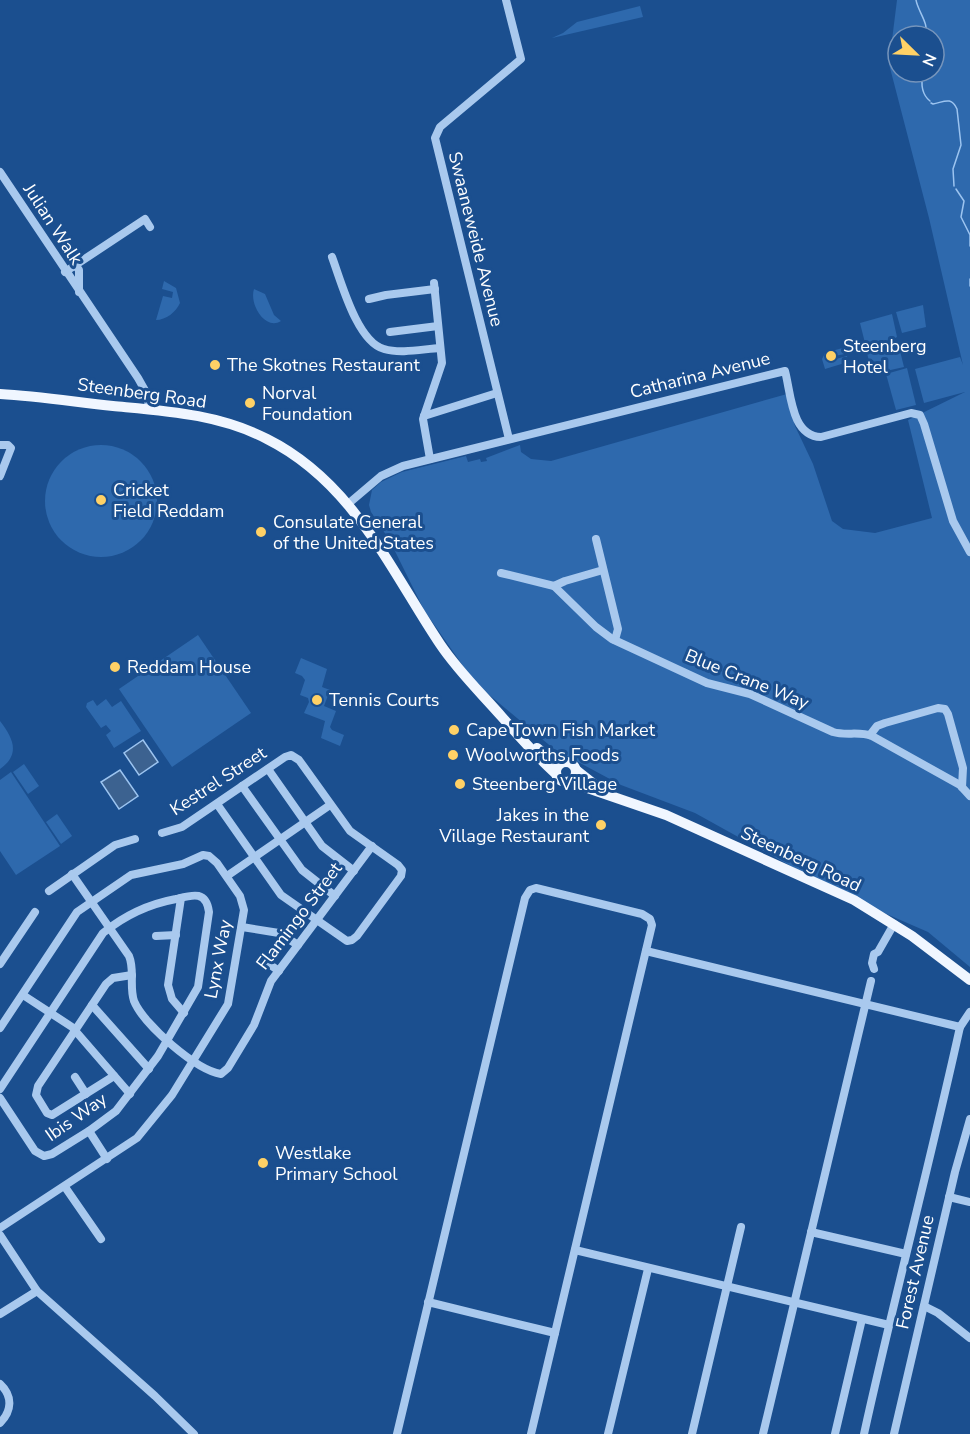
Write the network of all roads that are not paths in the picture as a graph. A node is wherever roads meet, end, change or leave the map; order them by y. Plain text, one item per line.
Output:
1 (506, 0) edge
2 (0, 172) edge
3 (150, 227) dead end
4 (332, 257) dead end
5 (76, 266) junction
6 (65, 272) junction
7 (79, 293) junction
8 (369, 299) dead end
9 (438, 326) junction
10 (390, 332) dead end
11 (441, 348) junction
12 (498, 393) junction
13 (0, 394) edge
14 (149, 408) junction
15 (424, 416) junction
16 (509, 440) junction
17 (0, 445) edge
18 (430, 459) junction
19 (0, 476) edge
20 (348, 504) junction
21 (596, 539) dead end
22 (970, 552) edge
23 (603, 570) junction
24 (501, 573) dead end
25 (554, 586) junction
26 (615, 640) junction
27 (503, 718) junction
28 (870, 735) junction
29 (562, 762) junction
30 (268, 769) junction
31 (576, 770) junction
32 (555, 772) junction
33 (570, 782) junction
34 (242, 786) junction
35 (962, 787) junction
36 (605, 793) junction
37 (970, 796) edge
38 (216, 804) junction
39 (330, 805) junction
40 (306, 823) junction
41 (162, 833) dead end
42 (135, 839) dead end
43 (280, 840) junction
44 (372, 846) junction
45 (254, 857) junction
46 (354, 871) junction
47 (72, 874) junction
48 (227, 876) junction
49 (49, 891) dead end
50 (335, 896) junction
51 (181, 898) junction
52 (92, 901) junction
53 (34, 912) dead end
54 (316, 920) junction
55 (894, 924) junction
56 (111, 927) junction
57 (242, 927) junction
58 (176, 935) junction
59 (156, 936) dead end
60 (298, 945) junction
61 (646, 951) junction
62 (266, 962) dead end
63 (0, 964) edge
64 (874, 968) dead end
65 (279, 971) junction
66 (132, 975) junction
67 (970, 980) edge
68 (871, 981) dead end
69 (23, 995) junction
70 (866, 1004) junction
71 (92, 1005) junction
72 (970, 1012) edge
73 (50, 1013) junction
74 (184, 1013) junction
75 (0, 1028) edge
76 (960, 1028) junction
77 (75, 1031) junction
78 (167, 1042) junction
79 (195, 1060) junction
80 (149, 1069) junction
81 (114, 1076) junction
82 (75, 1077) dead end
83 (0, 1089) edge
84 (86, 1094) junction
85 (130, 1094) junction
86 (0, 1098) edge
87 (970, 1119) edge
88 (89, 1131) junction
89 (107, 1159) junction
90 (65, 1187) junction
91 (949, 1197) junction
92 (970, 1202) edge
93 (741, 1227) dead end
94 (0, 1228) edge
95 (811, 1232) junction
96 (0, 1235) edge
97 (101, 1239) dead end
98 (3, 1246) edge
99 (575, 1250) junction
100 (906, 1254) junction
101 (648, 1269) junction
102 (727, 1287) junction
103 (34, 1288) junction
104 (428, 1302) junction
105 (794, 1302) junction
106 (924, 1306) junction
107 (0, 1314) edge
108 (862, 1318) junction
109 (890, 1325) junction
110 (555, 1333) junction
111 (970, 1338) edge
112 (0, 1384) edge
113 (0, 1423) edge
114 (194, 1434) edge
115 (397, 1434) edge
116 (531, 1434) edge
117 (608, 1434) edge
118 (692, 1434) edge
119 (763, 1434) edge
120 (835, 1434) edge
121 (864, 1434) edge
122 (894, 1434) edge

1 - 12 street, Swaaneweide Avenue
2 - 6 street, Julian Walk
3 - 5 street
4 - 11 street
5 - 6 street
5 - 7 street, Julian Walk
6 - 7 street, Julian Walk
7 - 14 street, Julian Walk
8 - 9 street
9 - 10 street
9 - 11 street
11 - 15 street
12 - 15 street
12 - 16 street, Swaaneweide Avenue
13 - 14 main road, Steenberg Road
14 - 20 main road, Steenberg Road
15 - 18 street
16 - 18 street, Catharina Avenue
16 - 22 street, Catharina Avenue
17 - 19 street
18 - 20 street, Catharina Avenue
20 - 27 main road, Steenberg Road
21 - 23 street
23 - 25 street
23 - 26 street
24 - 25 street
25 - 26 street, Blue Crane Way
26 - 28 street, Blue Crane Way
27 - 29 main road, Steenberg Road
27 - 32 main road, Steenberg Road
28 - 35 street, Blue Crane Way
28 - 35 street
29 - 31 main road
29 - 32 main road
30 - 34 street, Kestrel Street
30 - 39 street, Kestrel Street
30 - 40 street
31 - 33 main road
31 - 36 main road, Steenberg Road
32 - 33 main road
33 - 36 main road, Steenberg Road
34 - 38 street, Kestrel Street
34 - 43 street
35 - 37 street, Blue Crane Way
36 - 55 main road, Steenberg Road
38 - 41 street, Kestrel Street
38 - 45 street
39 - 40 street
39 - 44 street
40 - 43 street
40 - 46 street
42 - 47 street
43 - 45 street
43 - 50 street
44 - 46 street, Flamingo Street
44 - 54 street
45 - 48 street
45 - 54 street
46 - 50 street, Flamingo Street
47 - 49 street
47 - 52 street
48 - 52 street, Lynx Way
48 - 57 street, Lynx Way
50 - 54 street, Flamingo Street
51 - 56 street
51 - 58 street
51 - 74 street, Ibis Way
52 - 56 street
52 - 69 street, Lynx Way
53 - 63 street
54 - 60 street, Flamingo Street
55 - 64 street
55 - 67 main road, Steenberg Road
56 - 66 street
56 - 73 street
57 - 60 street
57 - 79 street, Lynx Way
58 - 59 street
58 - 74 street
60 - 65 street, Flamingo Street
61 - 70 street
61 - 99 street
61 - 104 street
62 - 65 street
65 - 79 street, Flamingo Street
66 - 71 street
66 - 78 street
68 - 70 street
69 - 73 street
69 - 75 street, Lynx Way
70 - 76 street
70 - 95 street
71 - 77 street
71 - 80 street
72 - 76 street
73 - 77 street
73 - 83 street
74 - 78 street, Ibis Way
76 - 100 street
77 - 81 street
77 - 84 street
78 - 79 street
78 - 80 street, Ibis Way
79 - 89 street, Lynx Way
80 - 85 street, Ibis Way
81 - 84 street
81 - 85 street
82 - 84 street
85 - 88 street, Ibis Way
86 - 88 street, Ibis Way
87 - 91 street, Forest Avenue
88 - 89 street
89 - 90 street, Lynx Way
90 - 94 street, Lynx Way
90 - 97 street
91 - 92 street
91 - 106 street, Forest Avenue
93 - 102 street
95 - 100 street
95 - 105 street
96 - 98 street
98 - 103 street
99 - 101 street
99 - 110 street
100 - 109 street
101 - 102 street
101 - 117 street
102 - 105 street
102 - 118 street
103 - 107 street
103 - 114 street
104 - 110 street
104 - 115 street
105 - 108 street
105 - 119 street
106 - 111 street
106 - 122 street, Forest Avenue
108 - 109 street
108 - 120 street
109 - 121 street
110 - 116 street
112 - 113 street

